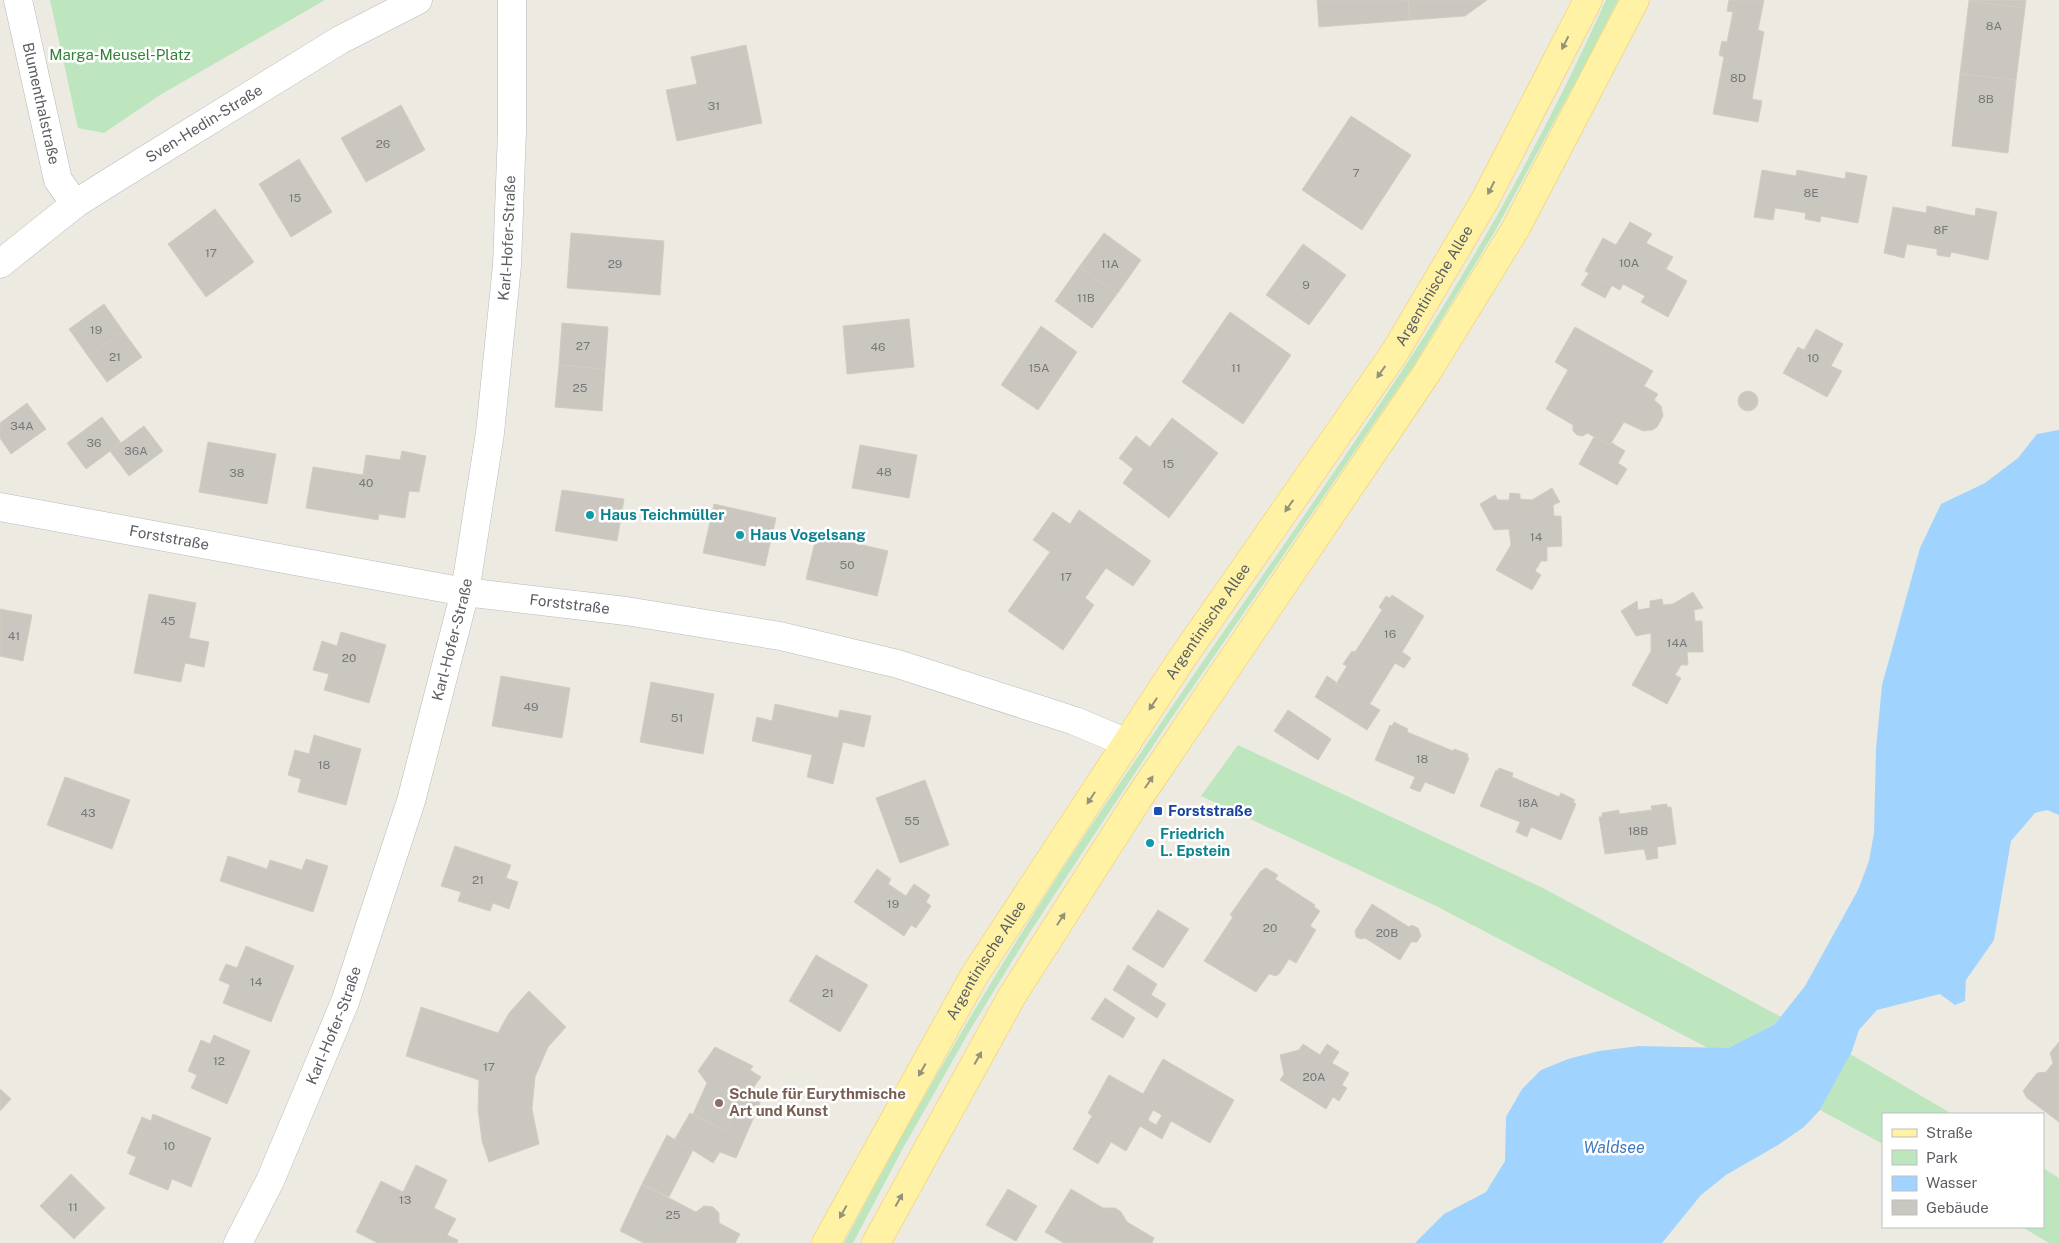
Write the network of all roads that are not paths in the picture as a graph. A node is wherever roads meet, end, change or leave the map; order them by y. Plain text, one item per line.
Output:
1 (18, 0) edge
2 (418, 0) edge
3 (512, 0) edge
4 (1588, 0) edge
5 (1635, 0) edge
6 (75, 204) junction
7 (0, 264) edge
8 (0, 507) edge
9 (465, 592) junction
10 (1127, 743) junction
11 (238, 1243) edge
12 (826, 1243) edge
13 (876, 1243) edge

1 - 6 street, Blumenthalstraße
2 - 6 street, Sven-Hedin-Straße
3 - 9 street, Karl-Hofer-Straße
4 -> 10 main road, Argentinische Allee
13 -> 5 main road
6 - 7 street, Sven-Hedin-Straße
8 - 9 street, Forststraße
9 - 10 street, Forststraße
9 - 11 street, Karl-Hofer-Straße
10 -> 12 main road, Argentinische Allee

